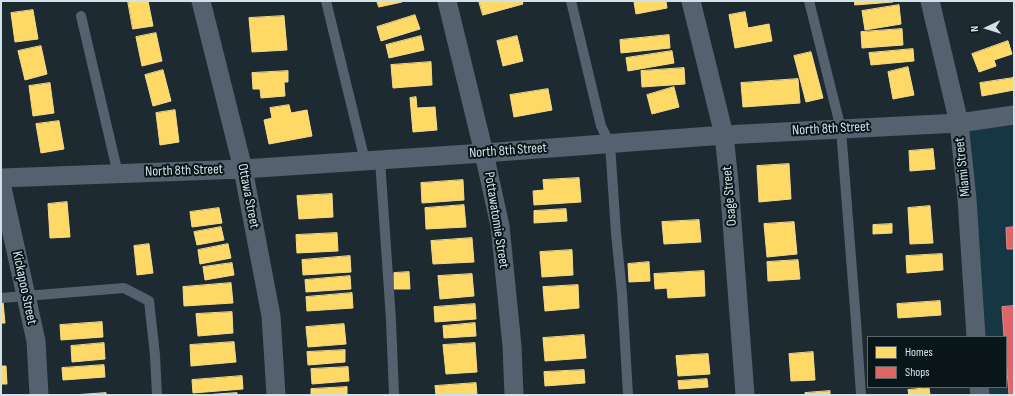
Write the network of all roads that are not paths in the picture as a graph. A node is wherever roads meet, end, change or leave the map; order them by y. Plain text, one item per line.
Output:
1 (201, 1) edge
2 (326, 1) edge
3 (447, 1) edge
4 (571, 1) edge
5 (691, 1) edge
6 (809, 1) edge
7 (930, 1) edge
8 (81, 16) dead end
9 (1014, 115) edge
10 (959, 122) junction
11 (841, 129) junction
12 (724, 135) junction
13 (610, 144) junction
14 (484, 153) junction
15 (372, 160) junction
16 (243, 169) junction
17 (118, 174) junction
18 (1, 178) edge
19 (1, 183) edge
20 (26, 296) junction
21 (1, 298) edge
22 (976, 336) edge
23 (39, 395) edge
24 (157, 395) edge
25 (276, 395) edge
26 (394, 395) edge
27 (514, 395) edge
28 (628, 395) edge
29 (745, 395) edge
30 (861, 395) edge

1 - 16 street, Ottawa Street
2 - 15 lane
3 - 14 street, Pottawatomie Street
4 - 13 lane
5 - 12 street, Osage Street
6 - 11 lane
7 - 10 street, Miami Street
8 - 17 lane
9 - 10 street, North 8th Street
10 - 11 street, North 8th Street
10 - 22 street, Miami Street
11 - 12 street, North 8th Street
11 - 30 lane
12 - 13 street, North 8th Street
12 - 29 street, Osage Street
13 - 14 street, North 8th Street
13 - 28 lane
14 - 15 street, North 8th Street
14 - 27 street, Pottawatomie Street
15 - 16 street, North 8th Street
15 - 26 lane
16 - 17 street, North 8th Street
16 - 25 street, Ottawa Street
17 - 18 street, North 8th Street
19 - 20 street, Kickapoo Street
20 - 21 lane
20 - 23 street, Kickapoo Street
20 - 24 lane

